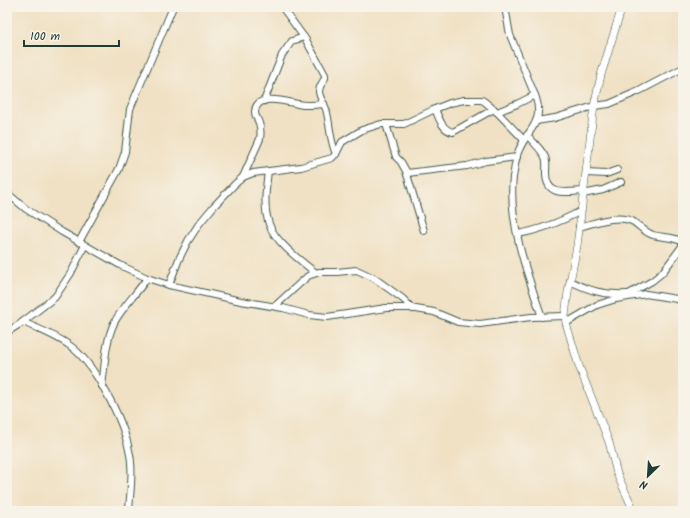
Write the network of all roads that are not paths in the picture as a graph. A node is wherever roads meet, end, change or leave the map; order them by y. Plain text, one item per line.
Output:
1 (173, 7) edge
2 (282, 7) edge
3 (505, 7) edge
4 (622, 7) edge
5 (304, 37) junction
6 (683, 68) edge
7 (536, 96) junction
8 (264, 101) junction
9 (324, 104) junction
10 (594, 106) junction
11 (435, 109) junction
12 (495, 110) junction
13 (536, 122) junction
14 (386, 124) junction
15 (526, 138) junction
16 (336, 154) junction
17 (517, 157) junction
18 (617, 170) dead end
19 (268, 171) junction
20 (407, 173) junction
21 (586, 173) junction
22 (243, 177) junction
23 (621, 182) dead end
24 (583, 192) junction
25 (7, 193) edge
26 (581, 211) junction
27 (579, 227) junction
28 (424, 231) dead end
29 (518, 234) junction
30 (683, 242) edge
31 (82, 243) junction
32 (683, 246) edge
33 (316, 273) junction
34 (147, 278) junction
35 (570, 281) junction
36 (169, 285) junction
37 (628, 294) junction
38 (621, 298) junction
39 (683, 300) edge
40 (274, 306) junction
41 (413, 309) junction
42 (542, 316) junction
43 (565, 319) junction
44 (23, 322) junction
45 (7, 332) edge
46 (102, 386) junction
47 (129, 511) edge
48 (634, 511) edge

1 - 31 street
2 - 5 street
3 - 7 street
4 - 10 street
5 - 8 street
5 - 9 street
6 - 10 street
7 - 12 street
7 - 13 street
8 - 9 street
8 - 22 street
9 - 16 street
10 - 13 street
10 - 21 street
11 - 12 street
11 - 12 street
11 - 14 street
12 - 15 street
13 - 15 street
14 - 16 street
14 - 20 street
15 - 17 street
15 - 24 street
16 - 19 street
17 - 20 street
17 - 29 street
18 - 21 street
19 - 22 street
19 - 33 street
20 - 28 street
21 - 24 street
22 - 36 street
23 - 24 street
24 - 26 street
25 - 31 street
26 - 27 street
26 - 29 street
27 - 30 street
27 - 35 street
29 - 42 street
31 - 34 street
31 - 44 street
32 - 37 street
33 - 40 street
33 - 41 street
34 - 36 street
34 - 46 street
35 - 37 street
35 - 43 street
36 - 40 street
37 - 38 street
38 - 39 street
38 - 43 street
40 - 41 street
41 - 42 street
42 - 43 street
43 - 48 street
44 - 45 street
44 - 46 street
46 - 47 street

